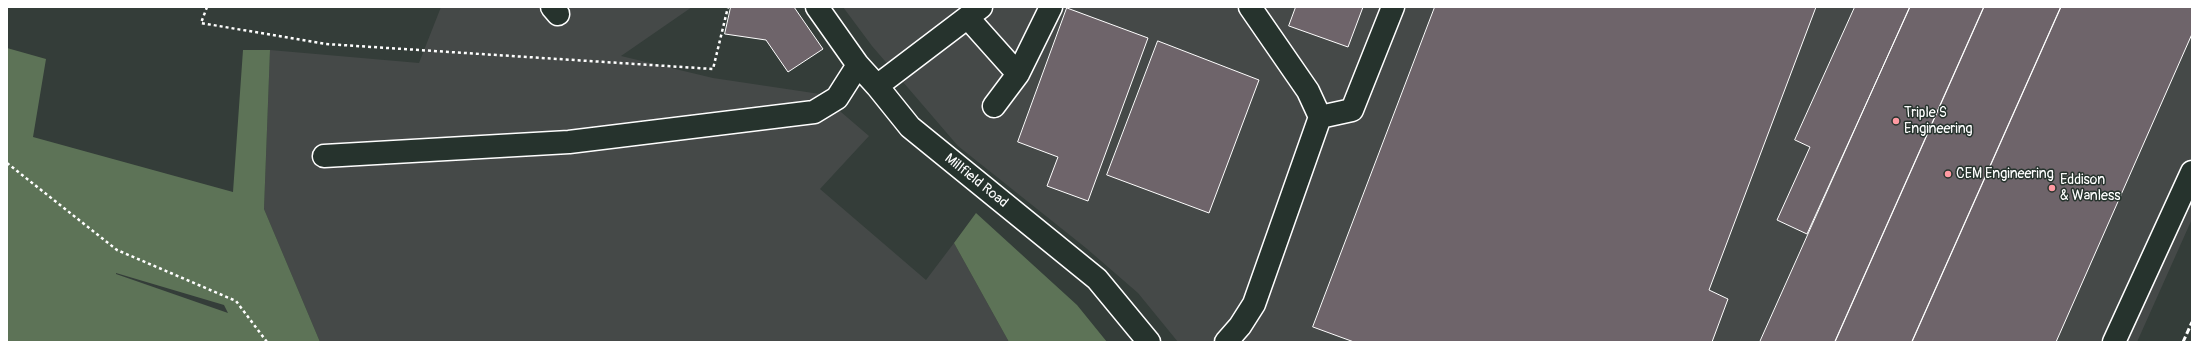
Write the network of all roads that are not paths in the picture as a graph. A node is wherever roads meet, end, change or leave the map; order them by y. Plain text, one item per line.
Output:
1 (817, 7) edge
2 (1051, 7) edge
3 (1250, 7) edge
4 (1393, 7) edge
5 (975, 12) edge
6 (858, 65) junction
7 (1018, 74) junction
8 (878, 86) junction
9 (994, 106) dead end
10 (1320, 117) junction
11 (324, 156) dead end
12 (2192, 172) edge
13 (1149, 342) edge
14 (1226, 342) edge
15 (2114, 342) edge

1 - 6 street, Millfield Road
2 - 7 street
3 - 10 street
4 - 10 street
5 - 7 street
5 - 8 street
6 - 8 street, Millfield Road
6 - 11 street
7 - 9 street
8 - 13 street, Millfield Road
10 - 14 street
12 - 15 street

